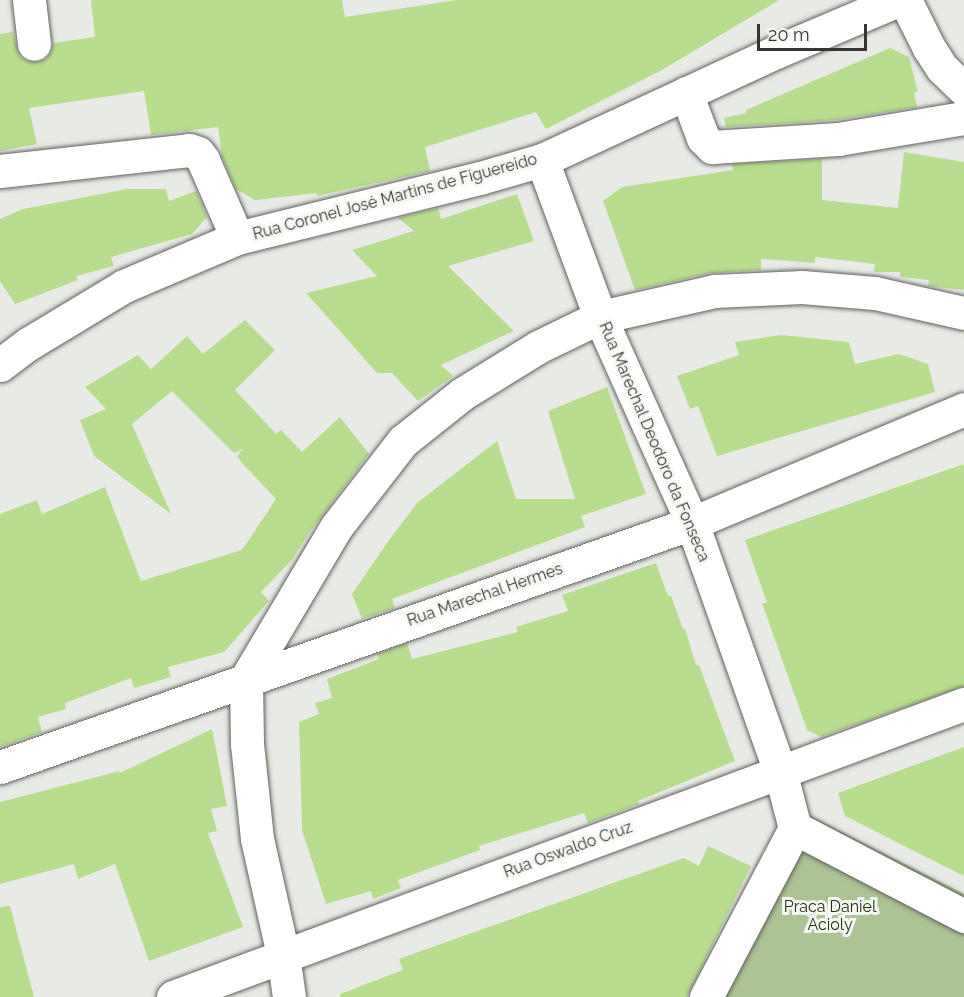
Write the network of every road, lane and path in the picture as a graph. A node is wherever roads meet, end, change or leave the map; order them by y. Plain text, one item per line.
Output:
1 (29, 0) edge
2 (898, 0) edge
3 (905, 0) edge
4 (34, 44) dead end
5 (964, 89) edge
6 (686, 93) junction
7 (964, 118) edge
8 (542, 160) junction
9 (0, 171) edge
10 (237, 238) junction
11 (964, 313) edge
12 (600, 317) junction
13 (0, 365) edge
14 (964, 409) edge
15 (692, 523) junction
16 (246, 679) junction
17 (964, 704) edge
18 (0, 767) edge
19 (780, 771) junction
20 (795, 828) junction
21 (964, 916) edge
22 (283, 955) junction
23 (173, 997) edge
24 (289, 997) edge
25 (706, 997) edge

1 - 4 street
2 - 6 street, Rua Coronel José Martins de Figuereido
3 - 5 street
6 - 7 street
6 - 8 street, Rua Coronel José Martins de Figuereido
8 - 10 street, Rua Coronel José Martins de Figuereido
8 - 12 street, Rua Marechal Deodoro da Fonseca
9 - 10 street
10 - 13 street, Rua Coronel José Martins de Figuereido
11 - 12 street
12 - 15 street, Rua Marechal Deodoro da Fonseca
12 - 16 street
14 - 15 street, Rua Marechal Hermes
15 - 16 street, Rua Marechal Hermes
15 - 19 street, Rua Marechal Deodoro da Fonseca
16 - 18 street, Rua Marechal Hermes
16 - 22 street
17 - 19 street, Rua Oswaldo Cruz
19 - 20 street, Rua Marechal Deodoro da Fonseca
19 - 22 street, Rua Oswaldo Cruz
20 - 21 street
20 - 25 street
22 - 23 street, Rua Oswaldo Cruz
22 - 24 street

